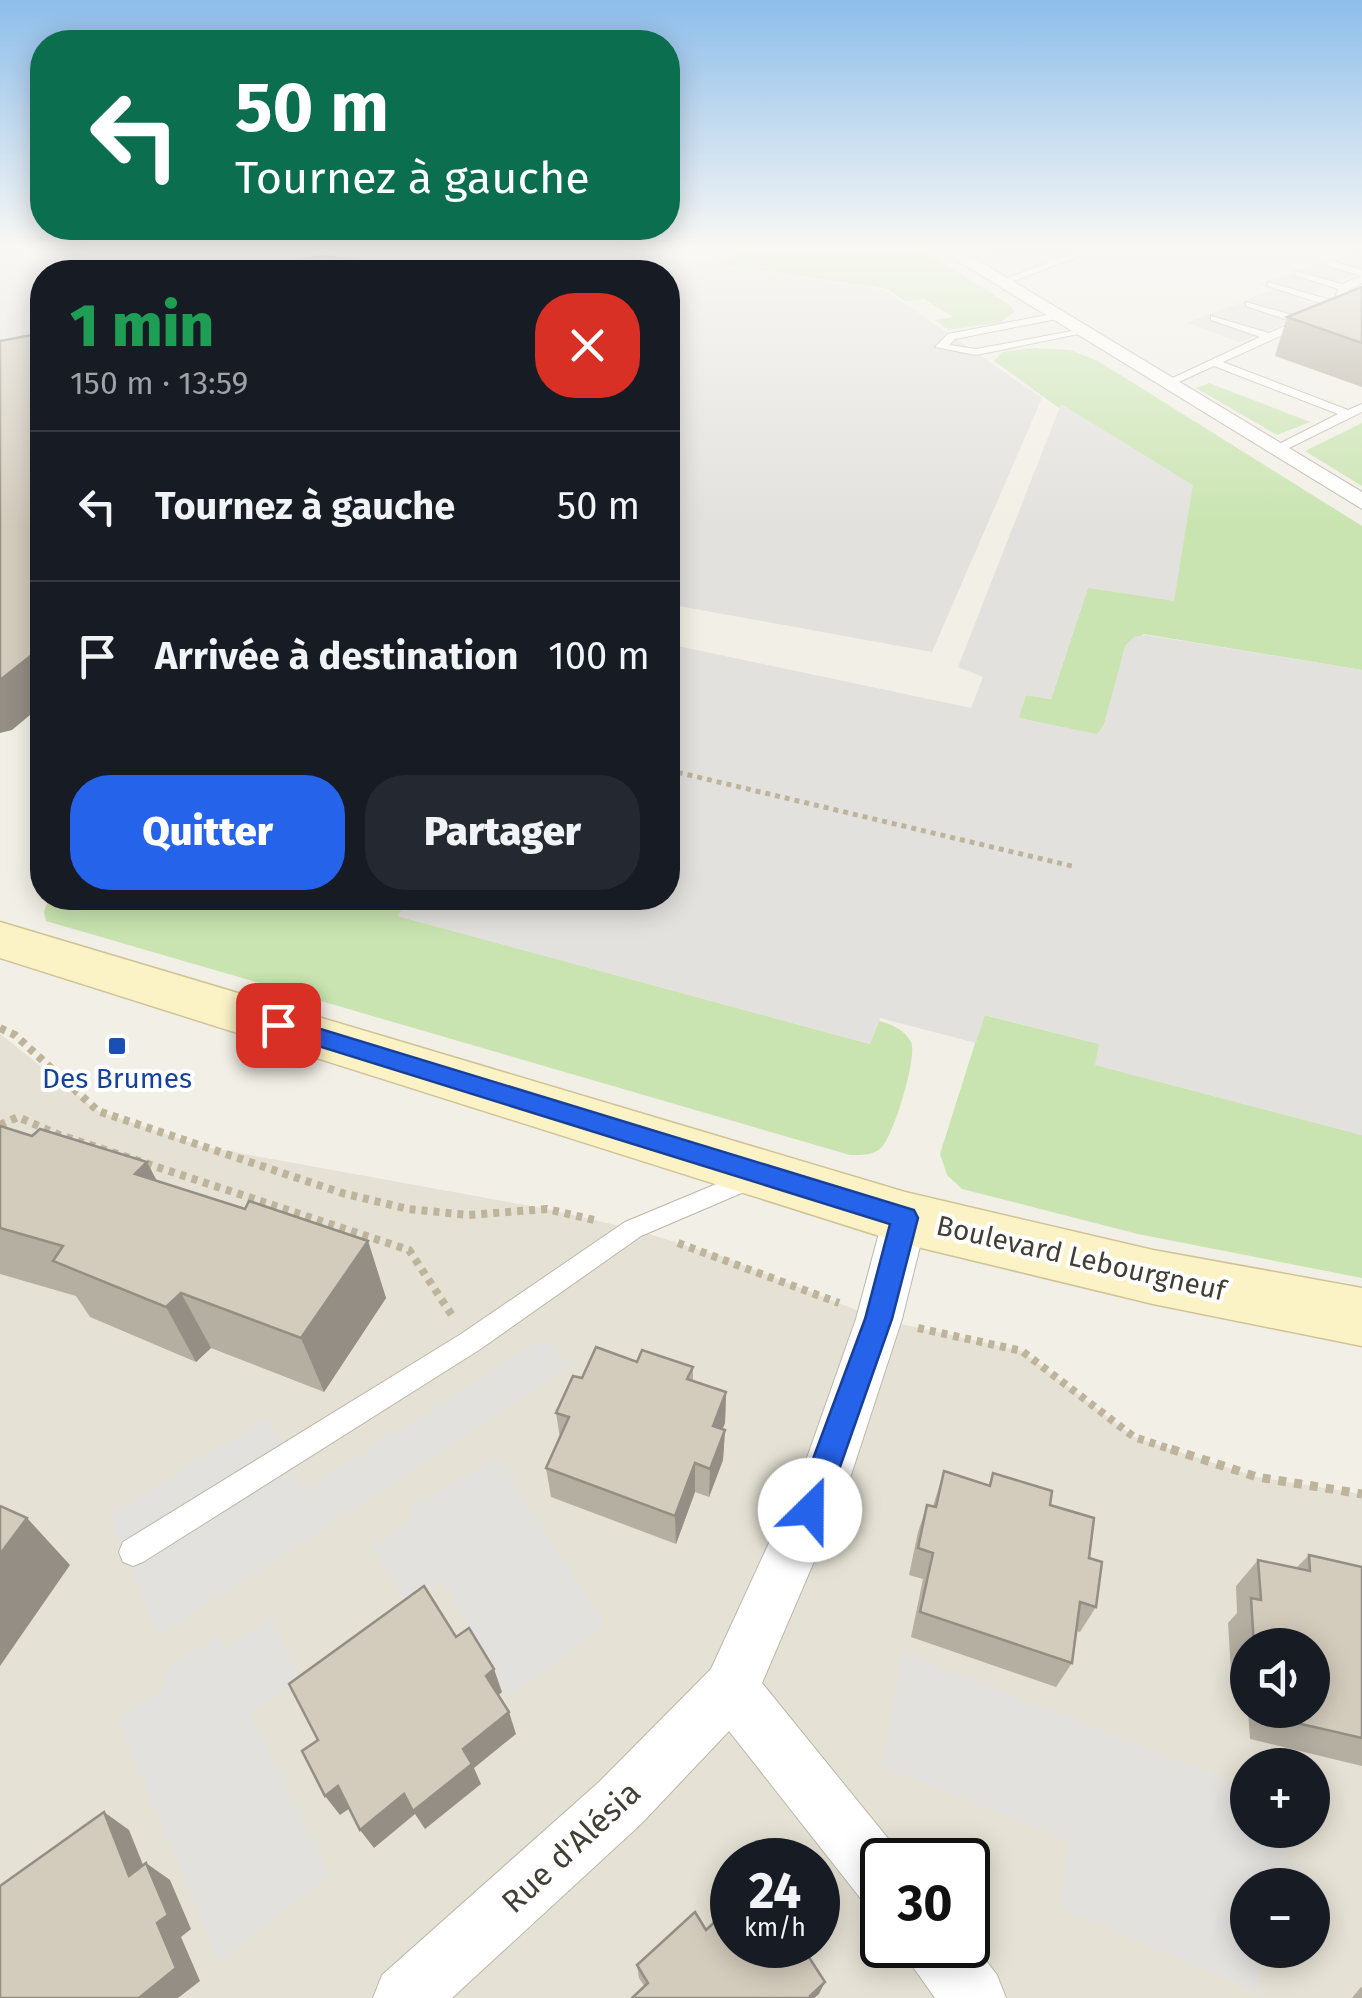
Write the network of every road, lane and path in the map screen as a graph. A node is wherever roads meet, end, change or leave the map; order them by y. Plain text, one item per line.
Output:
1 (946, 341) edge
2 (1034, 341) edge
3 (1099, 341) edge
4 (1261, 341) edge
5 (1214, 362) junction
6 (1168, 383) junction
7 (1362, 408) edge
8 (1348, 414) junction
9 (1277, 450) junction
10 (1362, 502) edge
11 (680, 773) edge
12 (1076, 867) dead end
13 (0, 940) edge
14 (0, 1028) edge
15 (0, 1125) edge
16 (56, 1134) junction
17 (45, 1146) edge
18 (150, 1163) junction
19 (762, 1173) junction
20 (141, 1178) edge
21 (258, 1199) junction
22 (246, 1213) edge
23 (904, 1218) junction
24 (633, 1229) junction
25 (355, 1234) junction
26 (346, 1247) edge
27 (1362, 1316) edge
28 (878, 1319) junction
29 (470, 1342) junction
30 (1362, 1494) edge
31 (133, 1552) dead end
32 (730, 1689) junction
33 (860, 1851) edge
34 (952, 1968) edge
35 (405, 1998) edge
36 (974, 1998) edge

1 - 2 lane
3 - 6 street
4 - 5 lane
5 - 6 lane
5 - 8 lane
6 - 9 street
7 - 8 lane
8 - 9 lane
9 - 10 street
11 - 12 path
13 - 19 main road, Boulevard Lebourgneuf
14 - 24 path
15 - 16 path
16 - 17 path
16 - 18 path
18 - 20 path
18 - 21 path
19 - 23 main road, Boulevard Lebourgneuf
19 - 24 lane
21 - 22 path
21 - 25 path
23 - 27 main road, Boulevard Lebourgneuf
23 - 28 street, Rue d'Alésia
24 - 28 path
24 - 29 lane
25 - 26 path
25 - 29 path
28 - 30 path
28 - 32 street, Rue d'Alésia
29 - 31 lane
32 - 33 street
32 - 35 street, Rue d'Alésia
34 - 36 street

